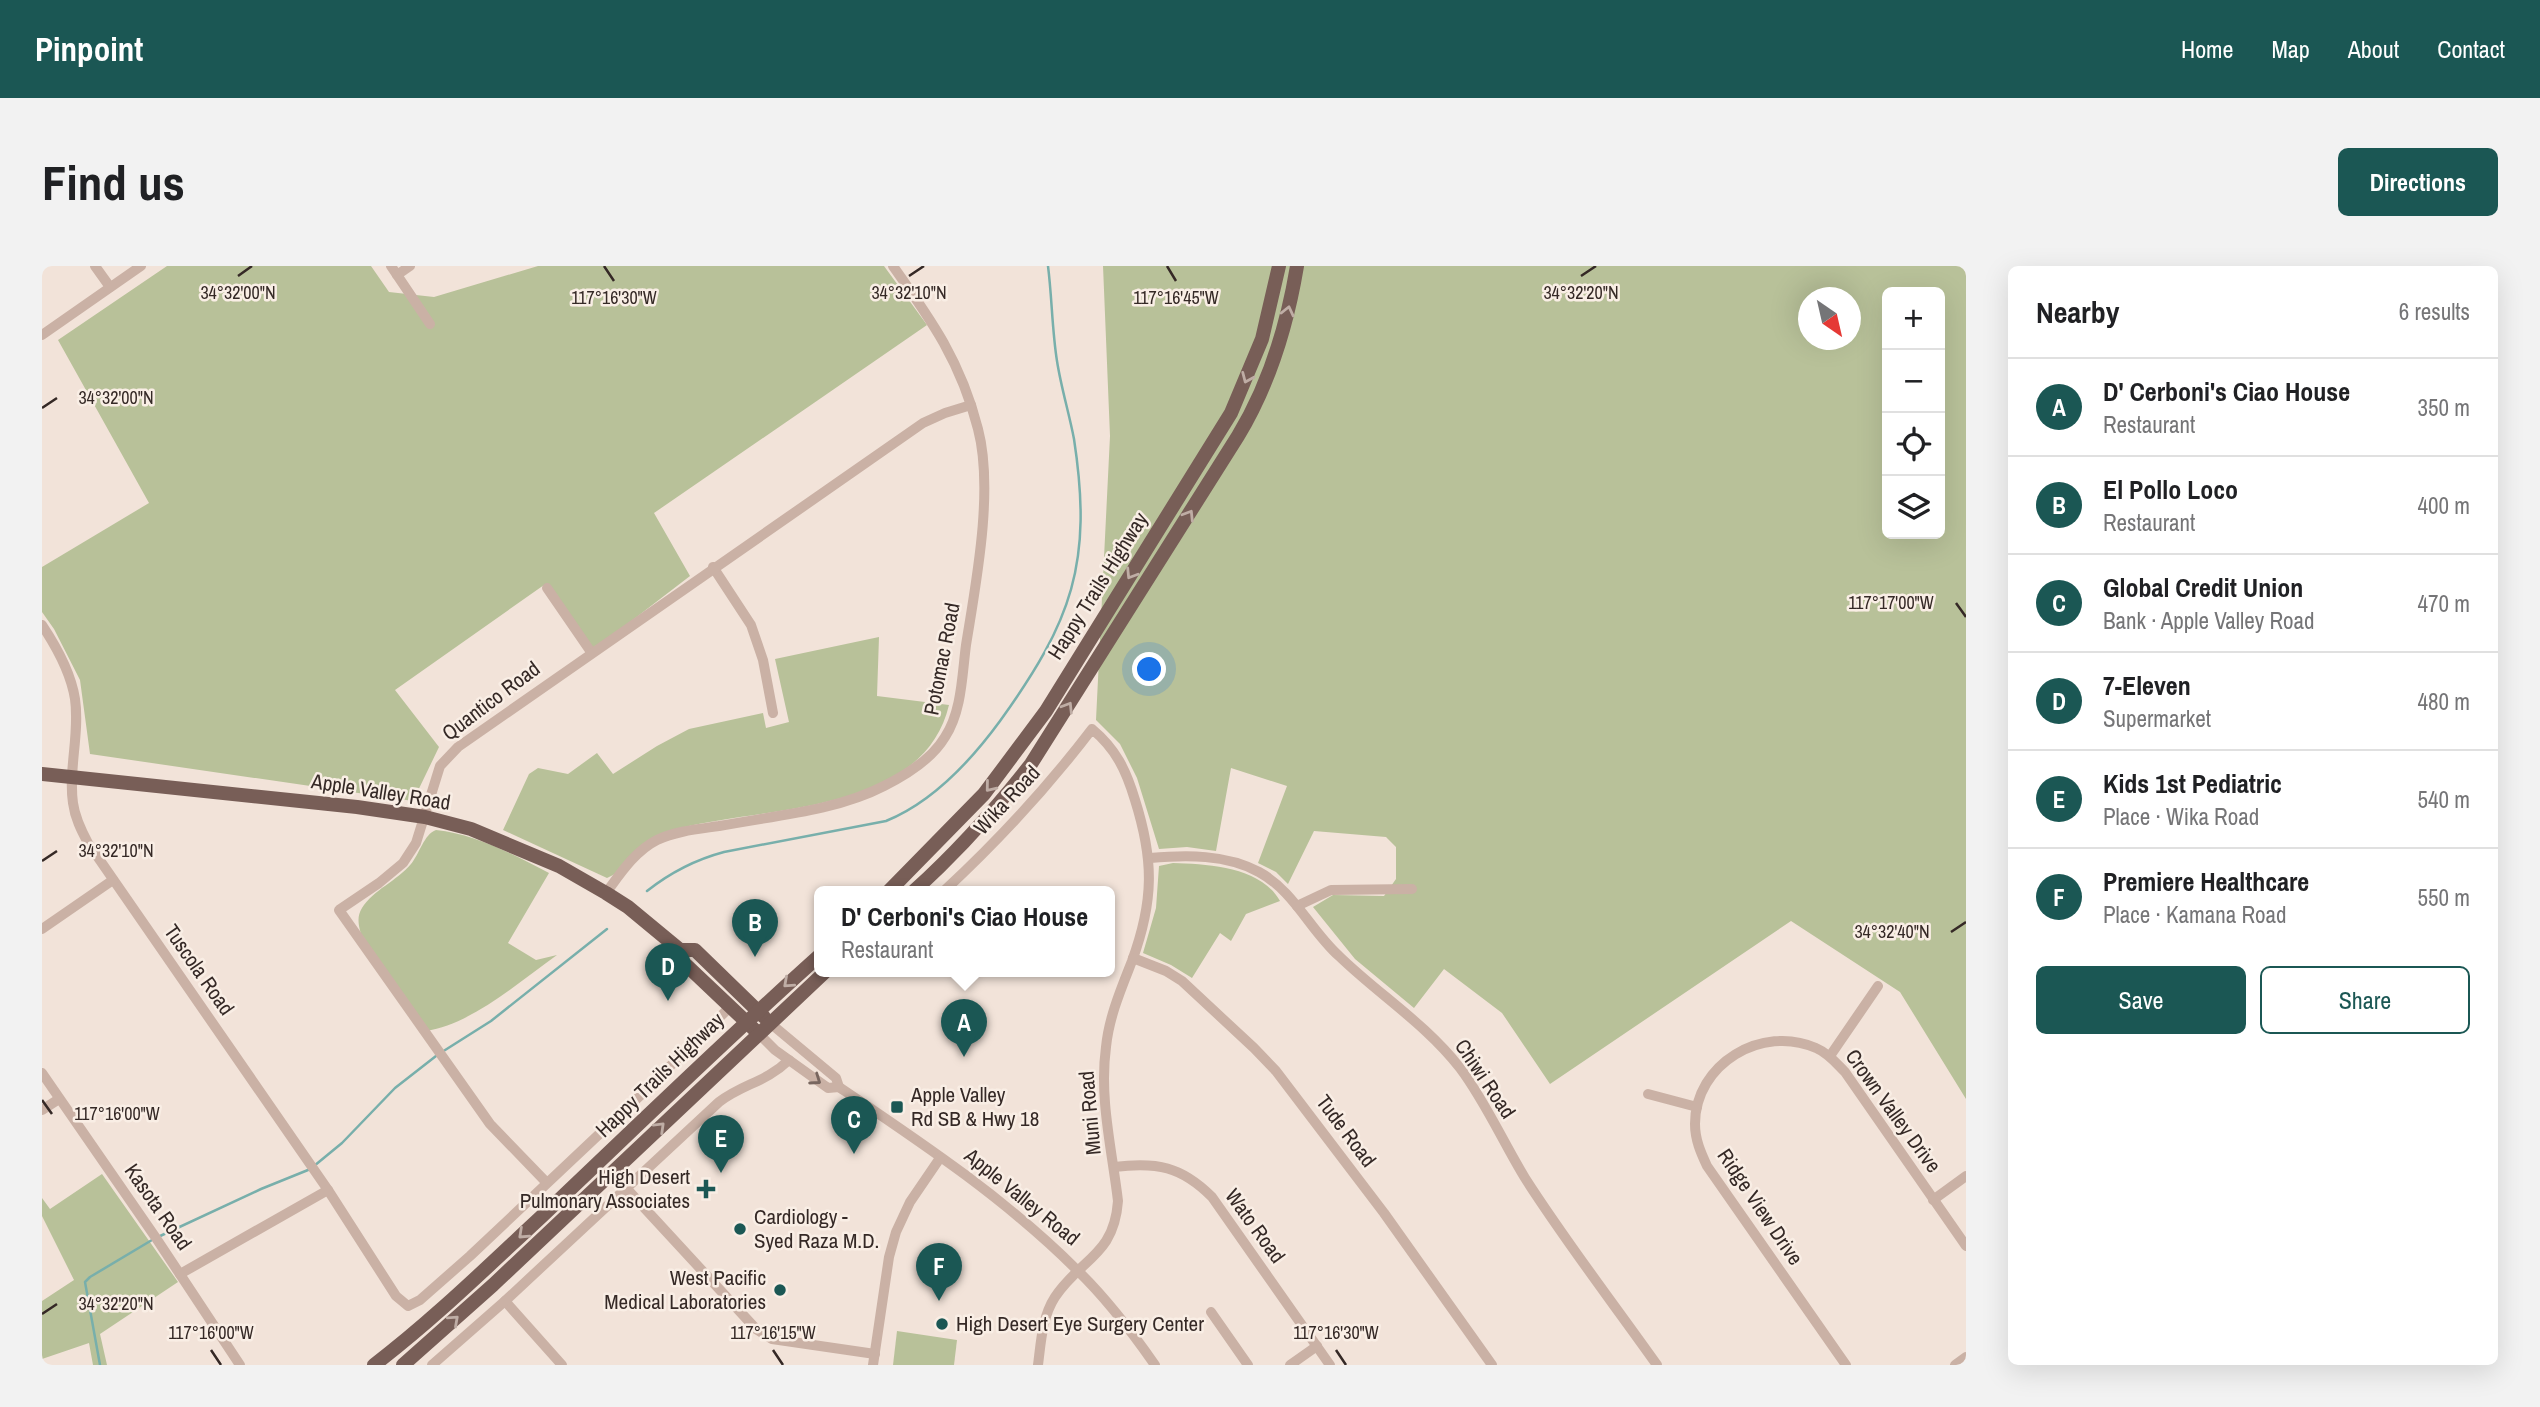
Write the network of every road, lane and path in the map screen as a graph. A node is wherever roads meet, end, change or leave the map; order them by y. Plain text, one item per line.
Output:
1 (95, 266) edge
2 (141, 266) edge
3 (410, 266) edge
4 (893, 266) edge
5 (1279, 266) edge
6 (1297, 266) edge
7 (394, 270) edge
8 (110, 287) junction
9 (430, 324) dead end
10 (42, 335) edge
11 (971, 405) junction
12 (713, 567) junction
13 (547, 589) dead end
14 (42, 625) edge
15 (591, 652) junction
16 (773, 713) dead end
17 (1092, 729) joint
18 (42, 774) edge
19 (74, 777) junction
20 (425, 817) junction
21 (1150, 858) junction
22 (113, 880) junction
23 (895, 886) edge
24 (919, 886) edge
25 (949, 886) edge
26 (1412, 889) dead end
27 (606, 893) junction
28 (1297, 906) junction
29 (42, 929) edge
30 (680, 950) junction
31 (1133, 958) junction
32 (814, 960) edge
33 (820, 977) edge
34 (1878, 986) dead end
35 (731, 1006) junction
36 (757, 1011) junction
37 (746, 1021) junction
38 (770, 1023) junction
39 (758, 1033) junction
40 (1830, 1056) junction
41 (789, 1060) junction
42 (1725, 1061) joint
43 (42, 1073) edge
44 (839, 1087) junction
45 (1648, 1094) dead end
46 (58, 1099) junction
47 (1697, 1107) junction
48 (42, 1110) edge
49 (940, 1158) junction
50 (1114, 1167) junction
51 (1966, 1176) edge
52 (545, 1182) junction
53 (626, 1188) junction
54 (328, 1190) junction
55 (1933, 1200) junction
56 (1966, 1246) edge
57 (1078, 1271) junction
58 (180, 1274) junction
59 (505, 1301) junction
60 (1211, 1312) dead end
61 (1317, 1346) junction
62 (1966, 1357) edge
63 (874, 1359) edge
64 (240, 1365) edge
65 (374, 1365) edge
66 (403, 1365) edge
67 (432, 1365) edge
68 (562, 1365) edge
69 (1038, 1365) edge
70 (1155, 1365) edge
71 (1248, 1365) edge
72 (1290, 1365) edge
73 (1330, 1365) edge
74 (1492, 1365) edge
75 (1657, 1365) edge
76 (1846, 1365) edge
77 (1955, 1365) edge

1 - 8 street
2 - 8 street
3 - 7 street
4 - 11 street, Potomac Road
5 -> 23 main road, Happy Trails Highway
24 -> 6 main road, Happy Trails Highway
7 - 9 street
8 - 10 street
11 - 12 street, Quantico Road
11 - 27 street, Potomac Road
12 - 15 street, Quantico Road
12 - 16 street
13 - 15 street
14 - 19 street, Tuscola Road
15 - 20 street, Quantico Road
17 - 21 street, Muni Road
17 - 25 street, Wika Road
18 - 19 main road, Apple Valley Road
19 - 20 main road, Apple Valley Road
19 - 22 street, Tuscola Road
20 - 27 main road, Apple Valley Road
20 - 52 street, Quantico Road
21 - 28 street, Chiwi Road
21 - 31 street, Muni Road
22 - 29 street
22 - 54 street, Tuscola Road
26 - 28 street
27 - 30 main road, Apple Valley Road
28 - 75 street, Chiwi Road
30 - 35 main road, Apple Valley Road
30 - 36 main road, Apple Valley Road
31 - 50 street, Muni Road
31 - 74 street, Tude Road
32 -> 36 main road, Happy Trails Highway
33 - 38 main road, Happy Trails Highway
34 - 40 street
35 - 37 main road, Apple Valley Road
35 - 52 street
36 - 37 main road, Happy Trails Highway
36 - 38 main road, Apple Valley Road
37 - 39 main road, Apple Valley Road
37 -> 65 main road, Happy Trails Highway
38 - 39 main road, Happy Trails Highway
38 - 44 street, Apple Valley Road
39 - 41 street, Apple Valley Road
66 -> 39 main road, Happy Trails Highway
40 - 42 street, Crown Valley Drive
40 - 55 street, Crown Valley Drive
41 -> 44 street, Apple Valley Road
41 - 53 street
42 - 47 street, Ridge View Drive
43 - 46 street, Kasota Road
44 - 49 street, Apple Valley Road
45 - 47 street
46 - 48 street
46 - 58 street, Kasota Road
47 - 76 street, Ridge View Drive
49 - 57 street, Apple Valley Road
49 - 63 street
50 - 57 street, Muni Road
50 - 61 street, Wato Road
51 - 55 street
52 - 54 street, Tuscola Road
53 - 59 street
53 - 63 street
54 - 58 street
55 - 56 street, Crown Valley Drive
57 - 69 street, Muni Road
57 - 70 street, Apple Valley Road
58 - 64 street, Kasota Road
59 - 67 street
59 - 68 street
60 - 71 street
61 - 72 street
61 - 73 street, Wato Road
62 - 77 street

